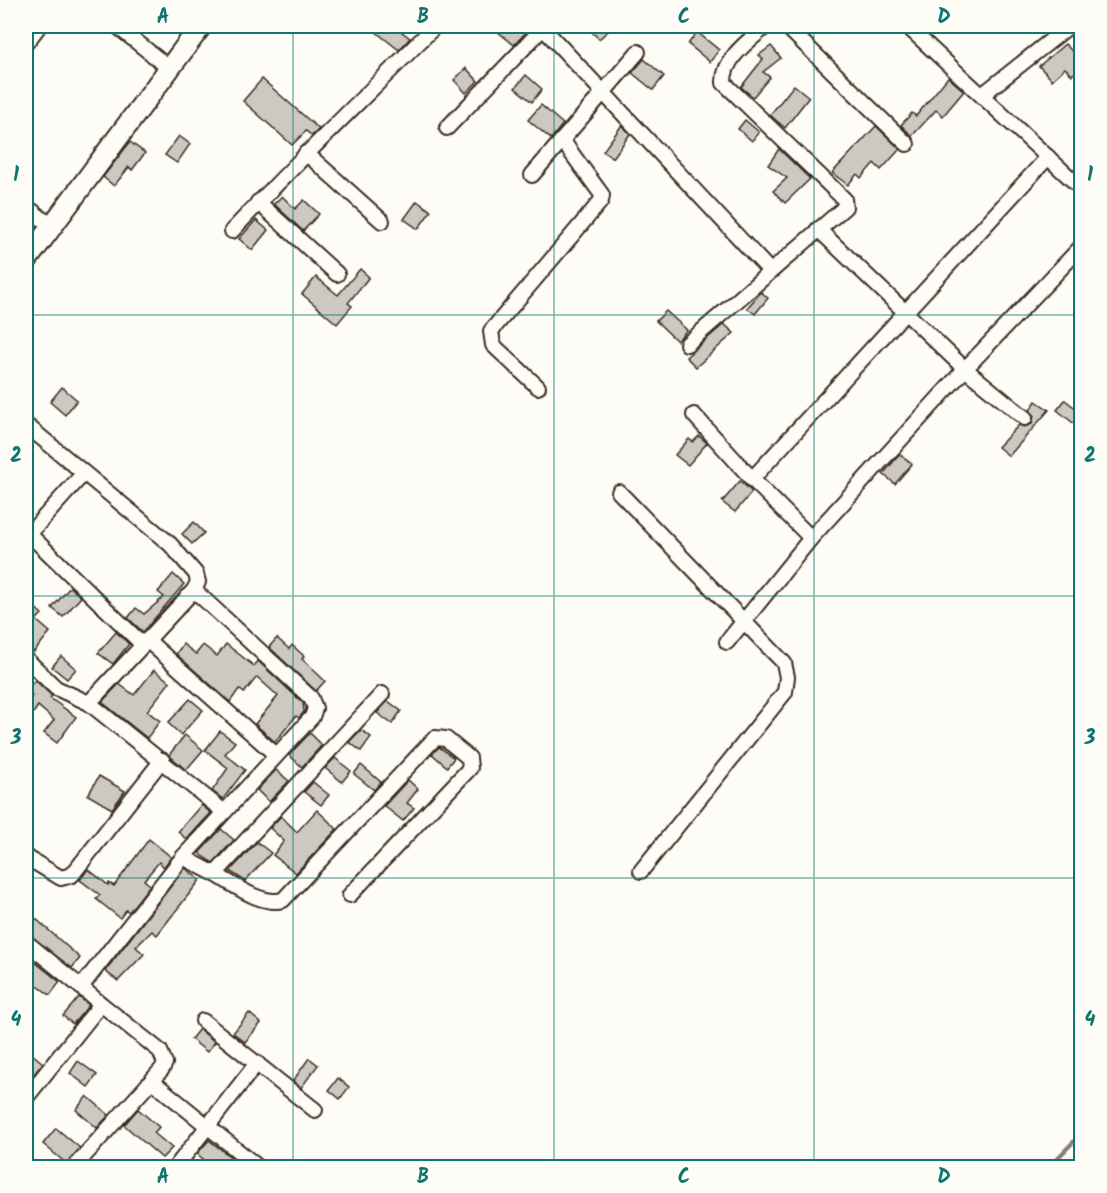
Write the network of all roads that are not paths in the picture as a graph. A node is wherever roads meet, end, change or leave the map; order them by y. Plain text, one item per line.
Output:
1 (39, 26) edge
2 (117, 26) edge
3 (201, 26) edge
4 (435, 26) edge
5 (766, 26) edge
6 (786, 26) edge
7 (908, 26) edge
8 (1070, 26) edge
9 (542, 27) edge
10 (26, 43) edge
11 (638, 52) dead end
12 (169, 68) junction
13 (603, 92) junction
14 (982, 95) junction
15 (447, 128) dead end
16 (562, 140) junction
17 (907, 144) dead end
18 (306, 153) junction
19 (1048, 157) junction
20 (532, 175) dead end
21 (1082, 189) edge
22 (258, 202) junction
23 (26, 206) edge
24 (382, 221) dead end
25 (51, 226) junction
26 (818, 229) junction
27 (232, 231) dead end
28 (1082, 246) edge
29 (26, 261) edge
30 (770, 271) junction
31 (337, 274) dead end
32 (905, 312) junction
33 (687, 344) dead end
34 (965, 369) junction
35 (538, 387) dead end
36 (694, 416) dead end
37 (1025, 418) dead end
38 (26, 425) edge
39 (83, 474) junction
40 (752, 479) junction
41 (619, 492) dead end
42 (27, 535) edge
43 (811, 538) junction
44 (194, 590) junction
45 (745, 622) junction
46 (727, 642) dead end
47 (145, 643) junction
48 (26, 658) edge
49 (382, 694) dead end
50 (89, 703) junction
51 (276, 755) junction
52 (162, 760) junction
53 (223, 811) junction
54 (26, 857) edge
55 (183, 857) junction
56 (641, 871) dead end
57 (215, 874) junction
58 (350, 895) dead end
59 (26, 942) edge
60 (81, 987) junction
61 (101, 1004) junction
62 (203, 1021) dead end
63 (256, 1063) junction
64 (152, 1081) junction
65 (26, 1098) edge
66 (315, 1110) dead end
67 (208, 1126) junction
68 (76, 1165) dead end
69 (175, 1167) edge
70 (259, 1167) edge

1 - 10 street
2 - 12 street
3 - 12 main road
4 - 18 street
5 - 26 street
6 - 17 street
7 - 14 street
8 - 14 street
9 - 13 street
9 - 15 street
11 - 13 street
12 - 25 main road
13 - 16 street
13 - 30 street
14 - 19 street
16 - 20 street
16 - 35 street
18 - 22 street
18 - 24 street
19 - 21 street
19 - 32 street
22 - 27 street
22 - 31 street
23 - 25 street
25 - 29 main road
26 - 30 street
26 - 32 street
28 - 34 street
30 - 33 street
32 - 34 street
32 - 40 street
34 - 37 street
34 - 43 street
36 - 40 street
38 - 39 street
39 - 42 street
39 - 44 street
40 - 43 street
41 - 45 street
42 - 47 street
43 - 45 street
44 - 47 street
44 - 51 street
45 - 46 street
45 - 56 street
47 - 50 street
47 - 51 street
48 - 50 street
49 - 57 street
50 - 52 street
51 - 53 street
52 - 53 street
52 - 54 street
53 - 55 street
55 - 57 street
55 - 60 street
57 - 58 street
59 - 60 street
60 - 61 street
61 - 64 street
61 - 65 street
62 - 63 street
63 - 66 street
63 - 67 street
64 - 67 street
64 - 68 street
67 - 69 street
67 - 70 street

